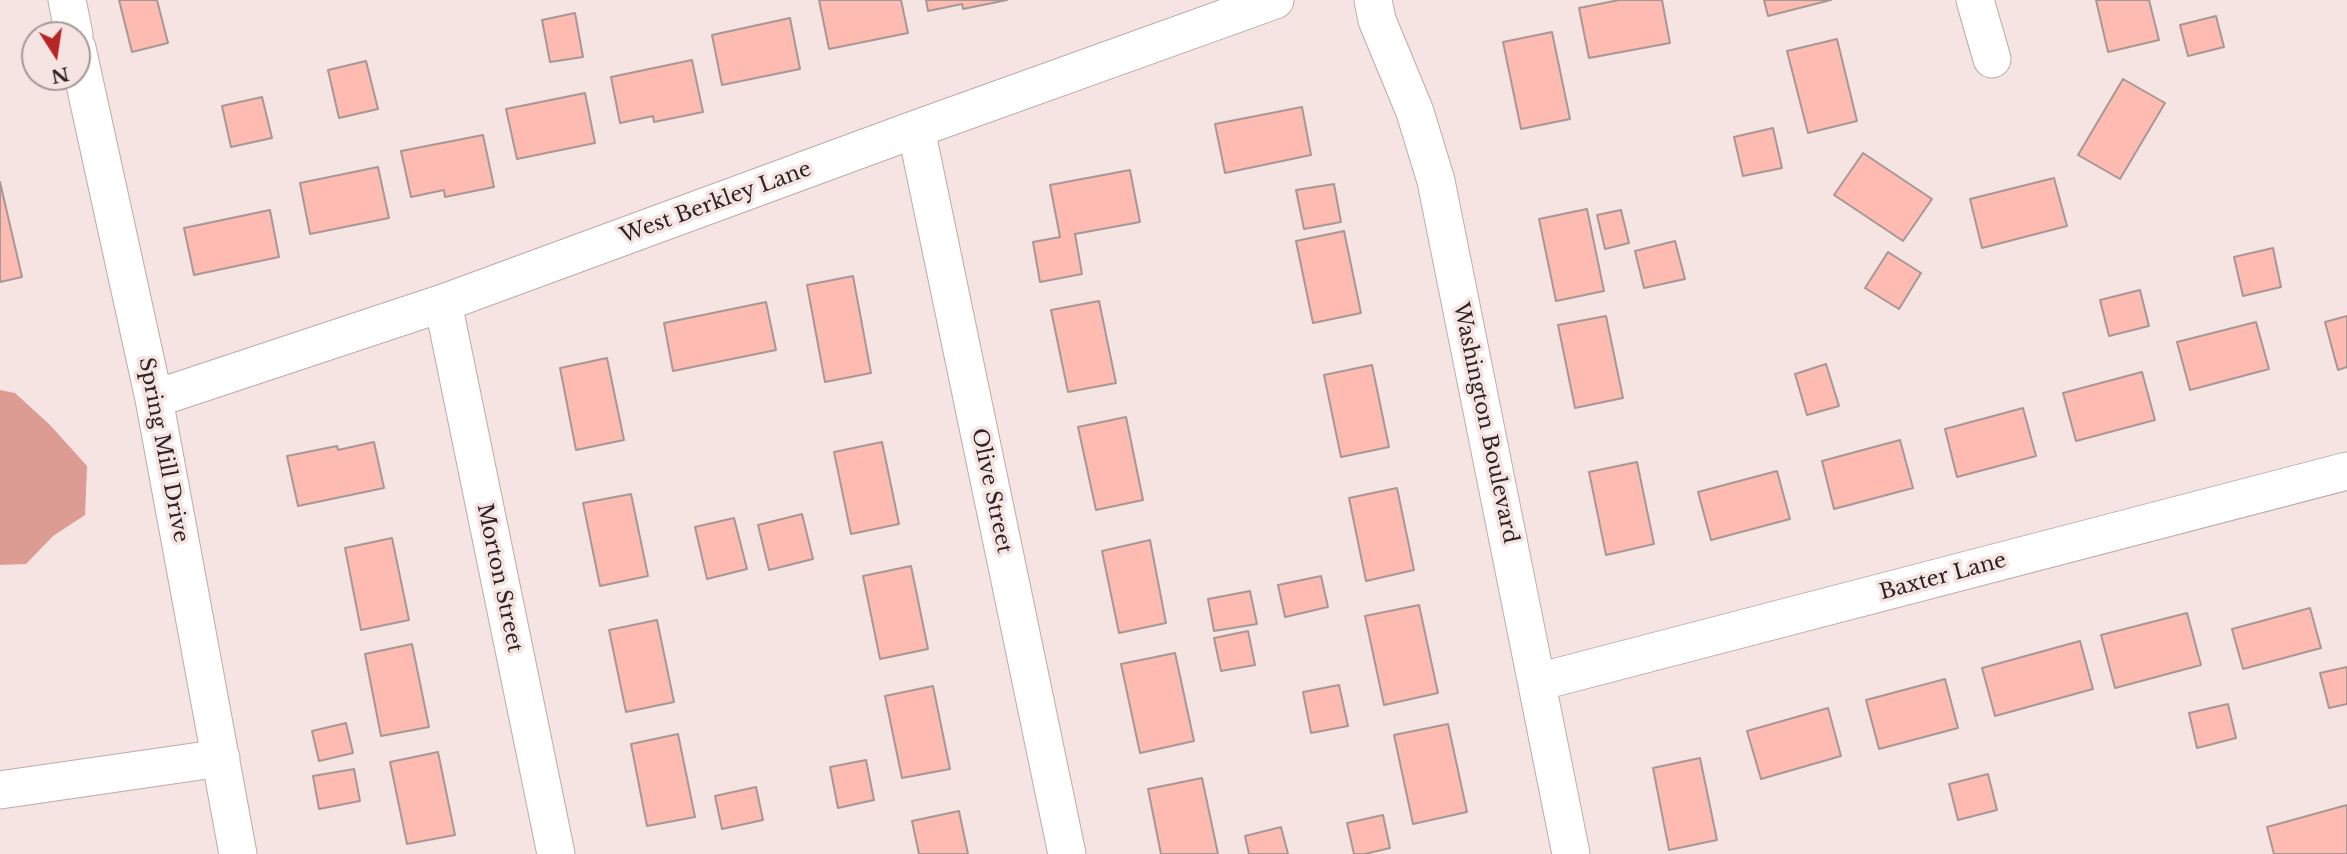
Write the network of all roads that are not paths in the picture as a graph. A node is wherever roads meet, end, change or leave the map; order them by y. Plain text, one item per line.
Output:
1 (66, 0) edge
2 (1275, 0) edge
3 (1373, 0) edge
4 (1975, 0) edge
5 (71, 21) edge
6 (1992, 59) dead end
7 (86, 91) edge
8 (916, 129) junction
9 (443, 303) junction
10 (154, 399) junction
11 (2347, 471) edge
12 (1538, 682) junction
13 (221, 758) junction
14 (0, 790) edge
15 (238, 854) edge
16 (556, 854) edge
17 (1067, 854) edge
18 (1571, 854) edge

1 - 5 street
2 - 8 street, West Berkley Lane
3 - 12 street, Washington Boulevard
4 - 6 street
7 - 10 street, Spring Mill Drive
8 - 9 street, West Berkley Lane
8 - 17 street, Olive Street
9 - 10 street, West Berkley Lane
9 - 16 street, Morton Street
10 - 13 street, Spring Mill Drive
11 - 12 street, Baxter Lane
12 - 18 street, Washington Boulevard
13 - 14 street
13 - 15 street, Spring Mill Drive

